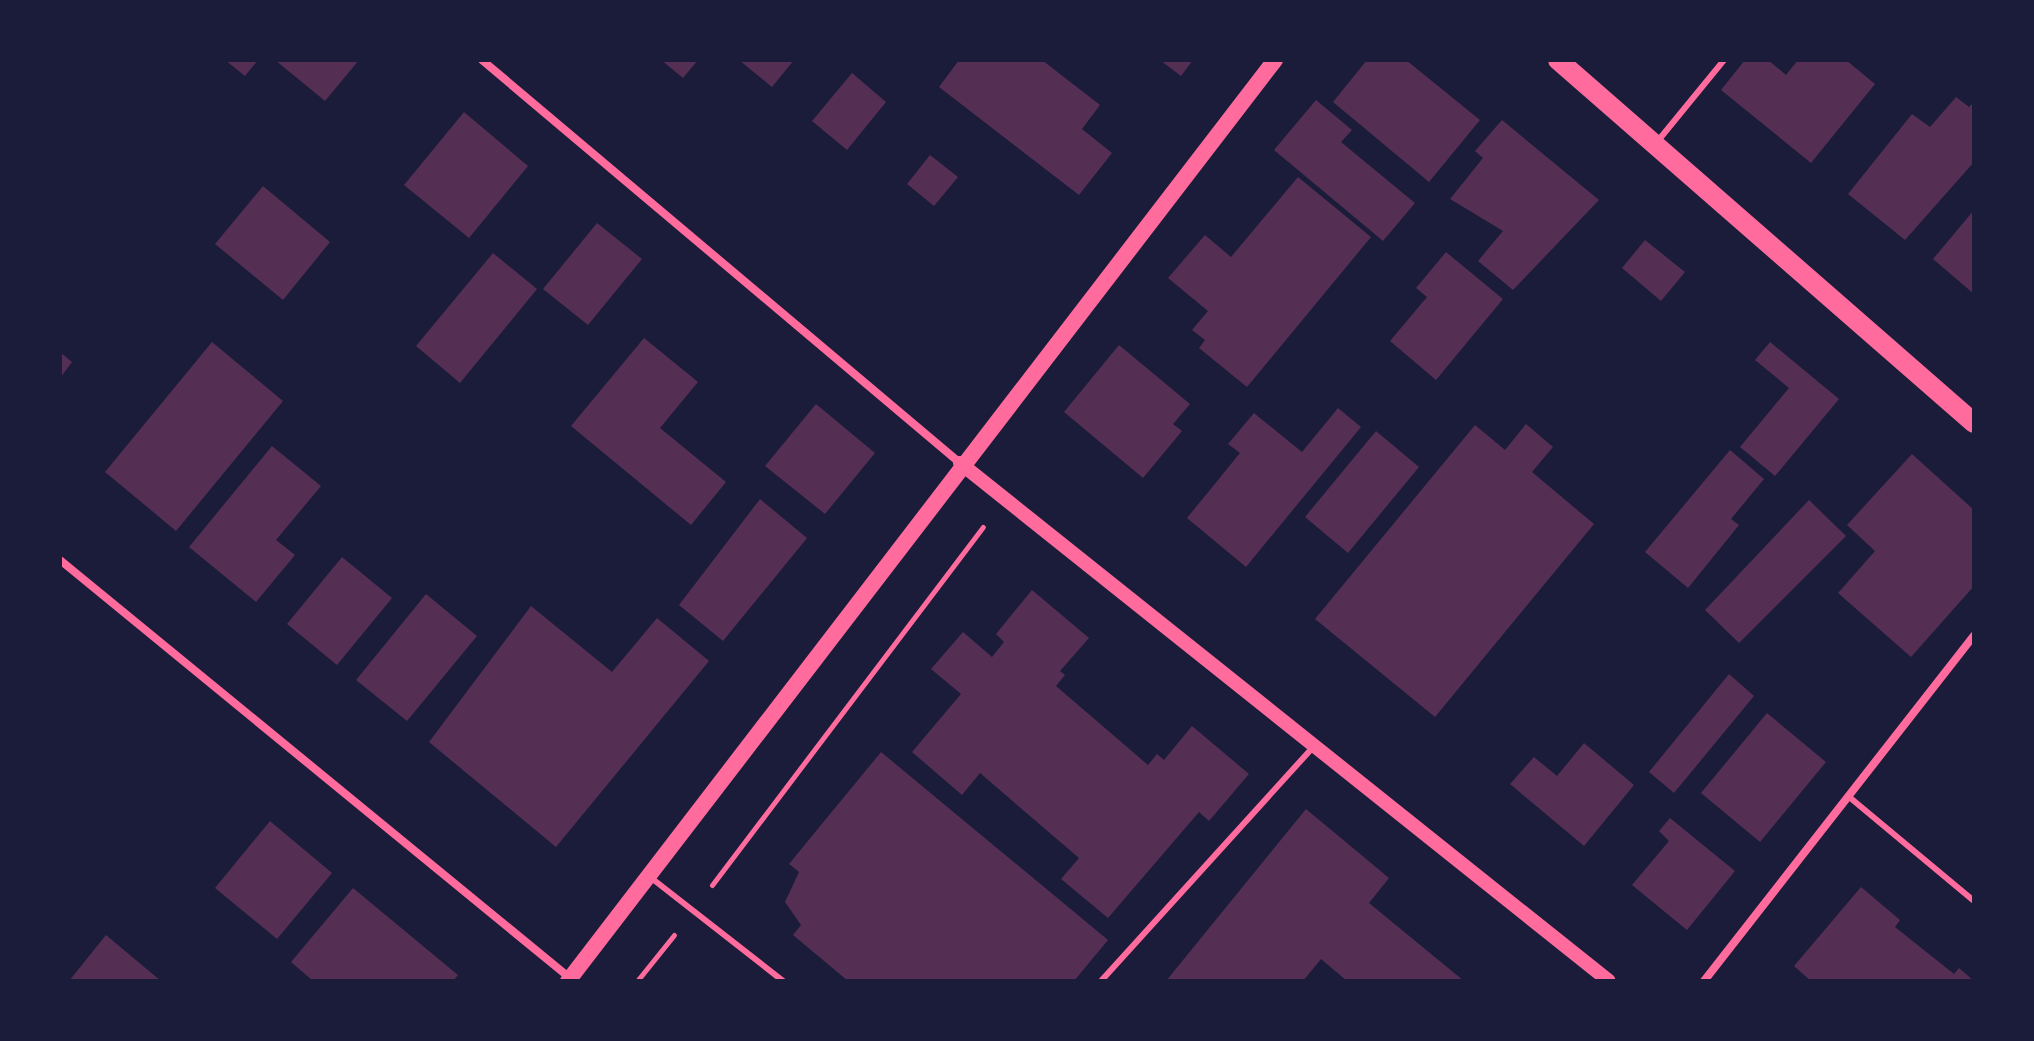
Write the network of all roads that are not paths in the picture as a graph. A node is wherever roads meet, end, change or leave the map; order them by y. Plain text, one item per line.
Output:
1 (482, 60) edge
2 (1275, 60) edge
3 (1558, 60) edge
4 (1724, 60) edge
5 (1655, 144) junction
6 (1974, 423) edge
7 (960, 463) junction
8 (60, 560) edge
9 (1974, 636) edge
10 (1314, 746) junction
11 (1848, 796) junction
12 (647, 875) junction
13 (1974, 901) edge
14 (569, 980) edge
15 (783, 981) edge
16 (1101, 981) edge
17 (1609, 981) edge
18 (1704, 981) edge

1 - 7 street
2 - 7 main road
3 - 5 main road
4 - 5 lane
5 - 6 main road
7 - 10 street
7 - 12 main road
8 - 14 street
9 - 11 street
10 - 16 lane
10 - 17 street
11 - 13 lane
11 - 18 street
12 - 14 main road
12 - 15 lane

